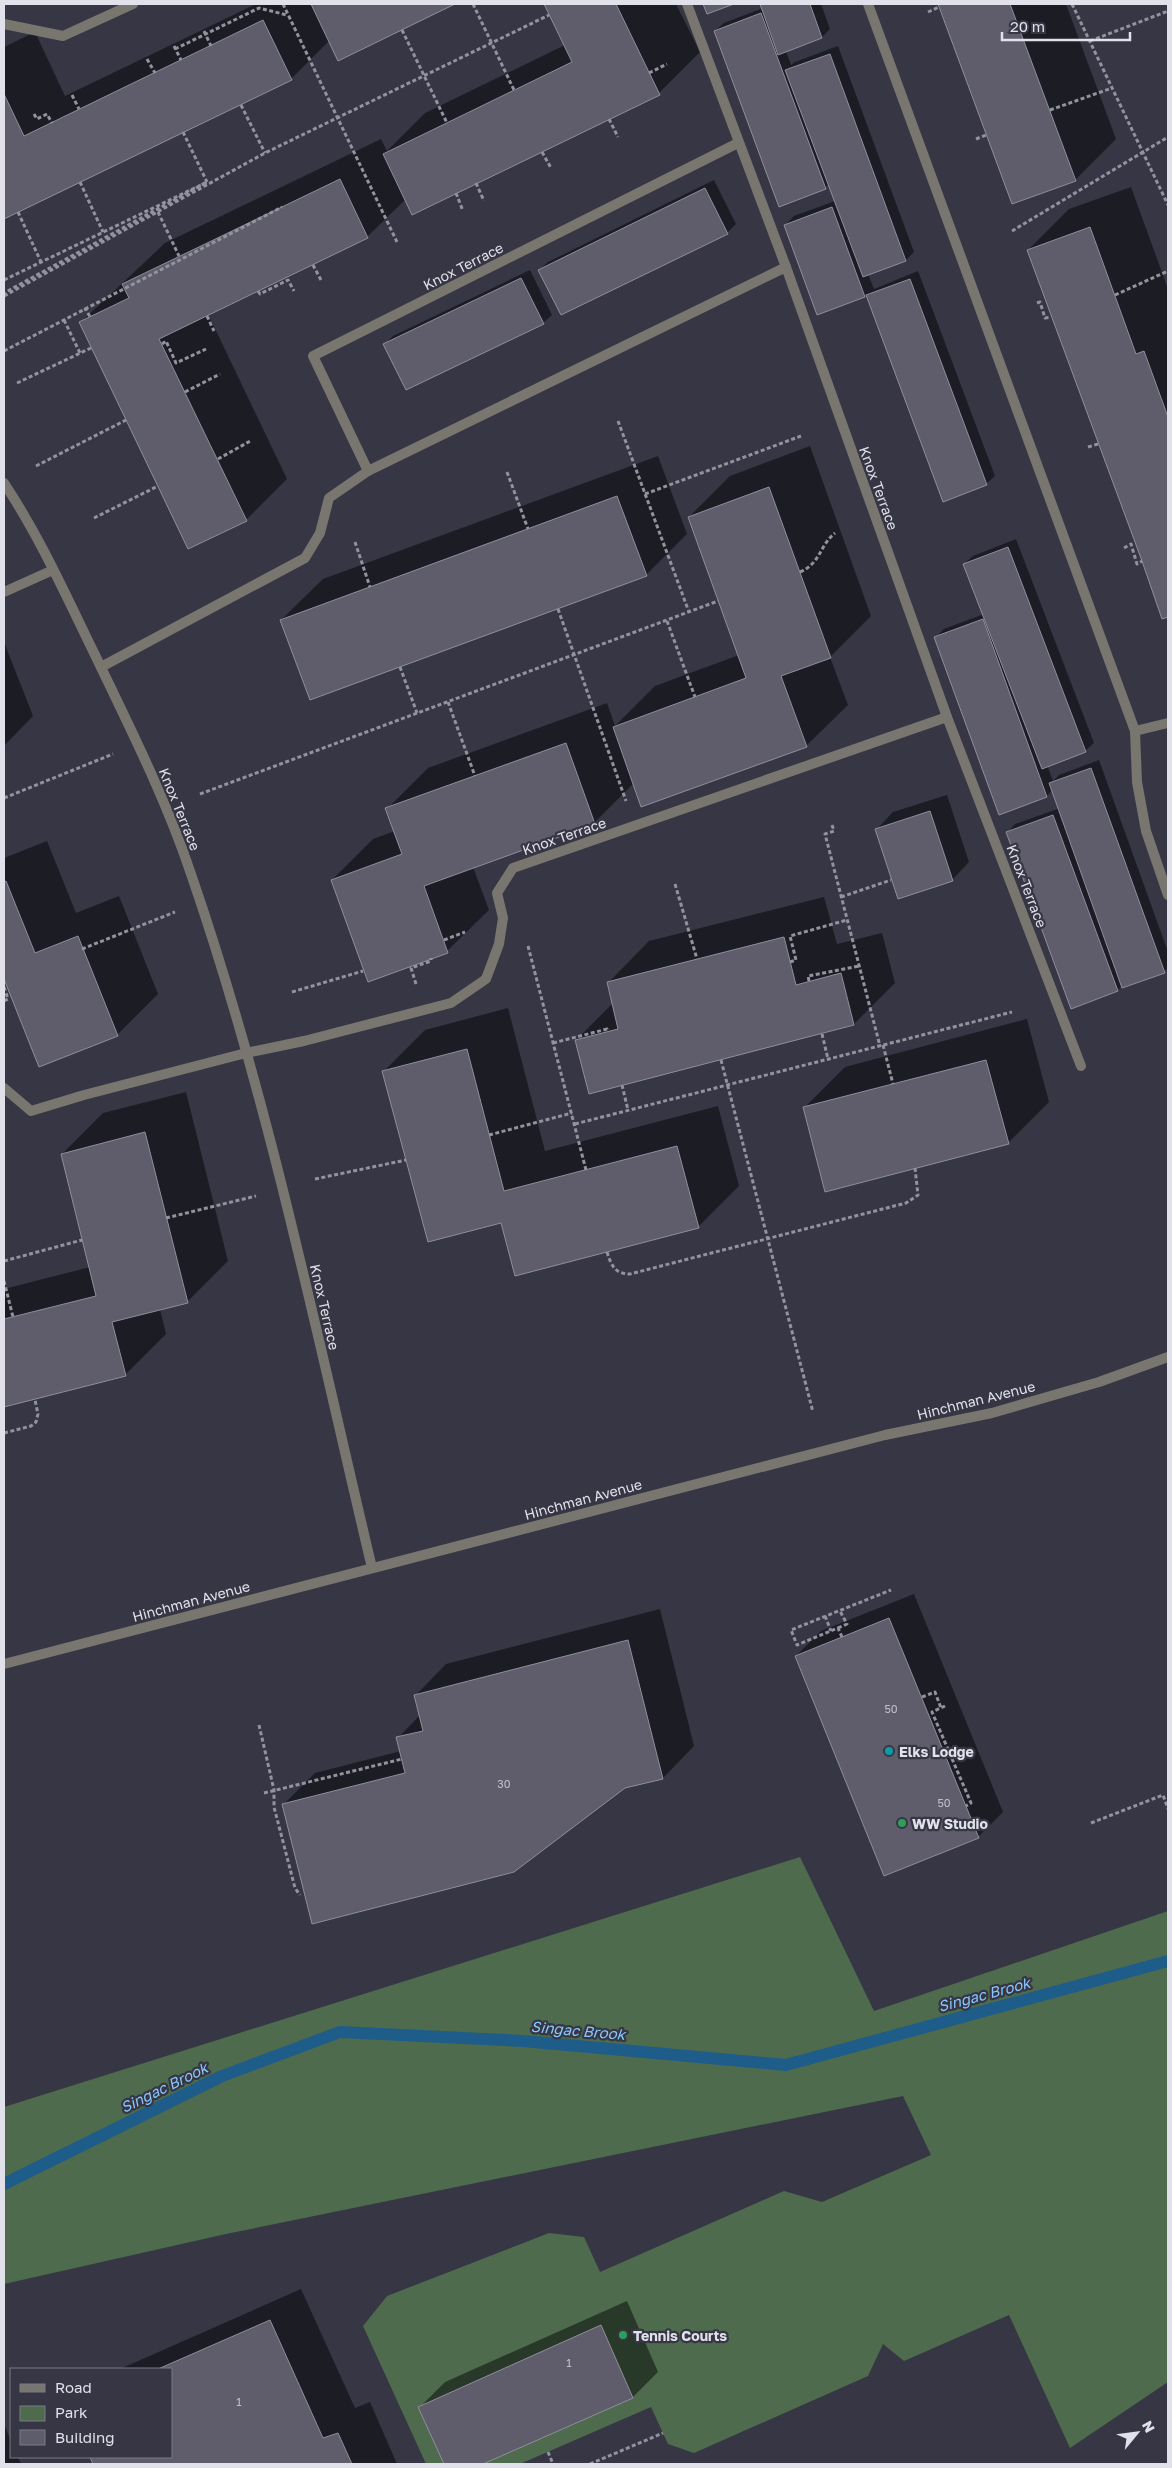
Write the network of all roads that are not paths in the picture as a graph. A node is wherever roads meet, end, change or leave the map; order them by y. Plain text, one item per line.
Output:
1 (133, 4) edge
2 (687, 4) edge
3 (868, 4) edge
4 (4, 24) edge
5 (738, 144) junction
6 (786, 267) junction
7 (368, 471) junction
8 (4, 483) edge
9 (53, 570) junction
10 (4, 592) edge
11 (101, 667) junction
12 (947, 717) junction
13 (1168, 723) edge
14 (1135, 731) junction
15 (1168, 895) edge
16 (246, 1053) junction
17 (1081, 1066) dead end
18 (4, 1088) edge
19 (1168, 1357) edge
20 (372, 1568) junction
21 (4, 1664) edge

1 - 4 street
2 - 5 street, Knox Terrace
3 - 14 street
5 - 6 street, Knox Terrace
5 - 7 street, Knox Terrace
6 - 7 street
6 - 12 street, Knox Terrace
7 - 11 street
8 - 9 street, Knox Terrace
9 - 10 street
9 - 11 street, Knox Terrace
11 - 16 street, Knox Terrace
12 - 16 street, Knox Terrace
12 - 17 street, Knox Terrace
13 - 14 street
14 - 15 street
16 - 18 street, Knox Terrace
16 - 20 street, Knox Terrace
19 - 20 street, Hinchman Avenue
20 - 21 street, Hinchman Avenue

